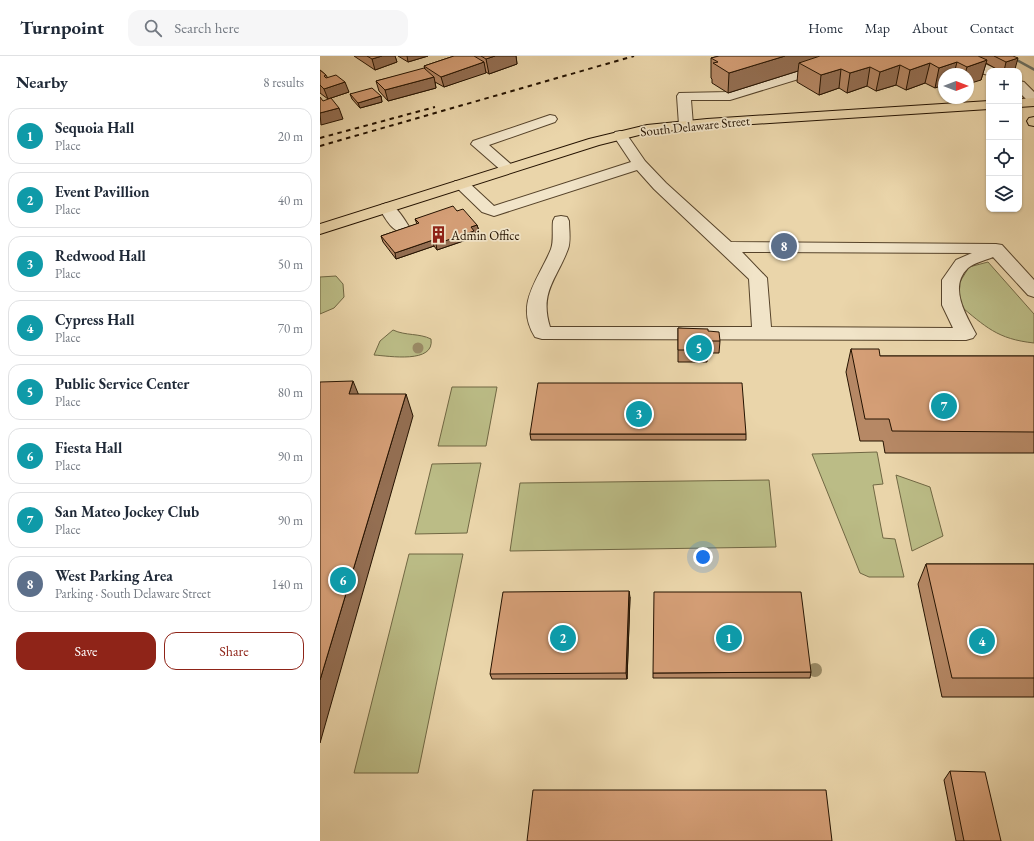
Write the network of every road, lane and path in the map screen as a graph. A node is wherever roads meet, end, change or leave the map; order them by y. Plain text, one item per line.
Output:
1 (860, 56) edge
2 (957, 56) edge
3 (986, 69) edge
4 (1022, 88) edge
5 (1034, 99) edge
6 (1034, 102) edge
7 (1022, 103) edge
8 (986, 105) edge
9 (550, 120) dead end
10 (686, 125) junction
11 (620, 135) junction
12 (640, 164) junction
13 (508, 169) junction
14 (461, 184) junction
15 (388, 208) junction
16 (561, 221) dead end
17 (402, 228) edge
18 (320, 229) edge
19 (727, 247) junction
20 (996, 249) junction
21 (1034, 291) edge
22 (762, 334) junction

1 - 10 lane
2 - 3 lane
4 - 5 lane
6 - 7 main road
8 - 10 main road, South Delaware Street
9 - 13 lane
10 - 11 main road, South Delaware Street
11 - 12 lane
11 - 13 main road, South Delaware Street
12 - 14 lane
12 - 19 lane
13 - 14 main road, South Delaware Street
14 - 15 main road, South Delaware Street
15 - 17 lane
15 - 18 main road, South Delaware Street
16 - 22 lane
19 - 20 lane
19 - 22 lane
20 - 21 lane
20 - 22 lane

